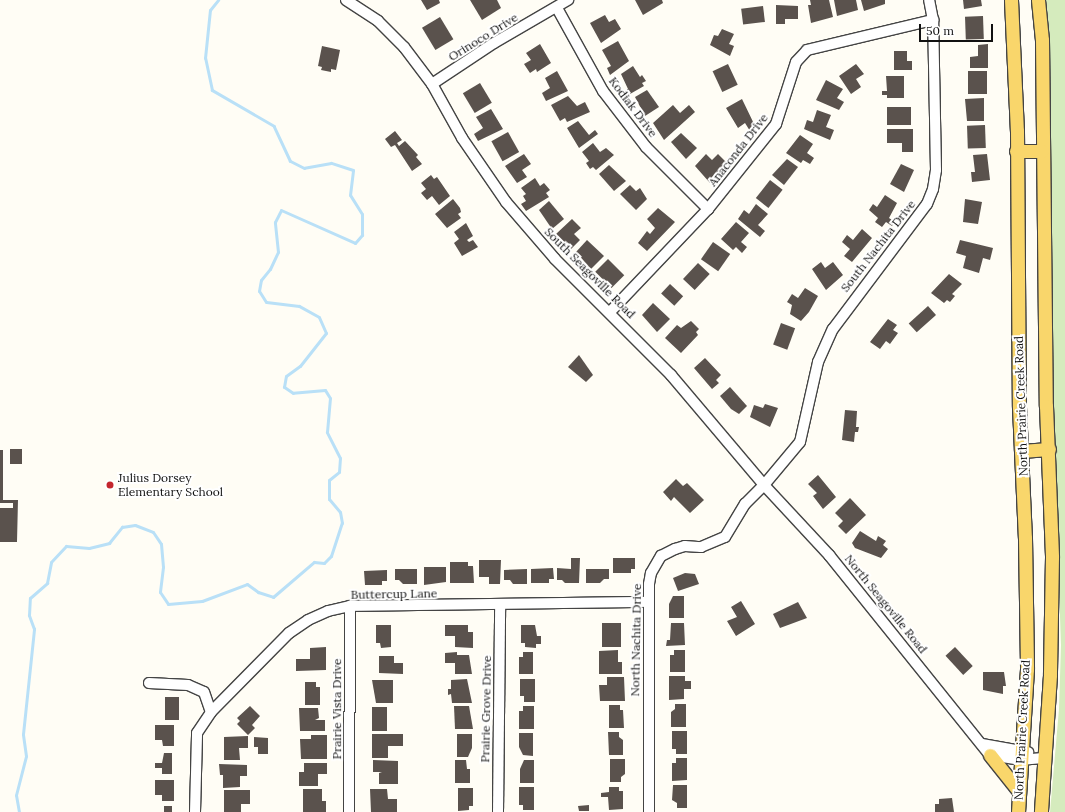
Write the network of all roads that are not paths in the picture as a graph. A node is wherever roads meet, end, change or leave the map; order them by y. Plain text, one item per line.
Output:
1 (346, 0) edge
2 (568, 0) edge
3 (929, 0) edge
4 (1011, 0) edge
5 (1038, 0) edge
6 (557, 8) junction
7 (933, 20) junction
8 (432, 84) junction
9 (1016, 151) junction
10 (1042, 151) junction
11 (708, 209) junction
12 (610, 312) junction
13 (1049, 450) junction
14 (1021, 451) junction
15 (764, 486) junction
16 (649, 602) junction
17 (350, 606) junction
18 (500, 606) junction
19 (149, 683) dead end
20 (210, 712) junction
21 (982, 744) junction
22 (1021, 755) junction
23 (990, 756) junction
24 (1043, 758) junction
25 (1017, 789) junction
26 (195, 812) edge
27 (349, 812) edge
28 (498, 812) edge
29 (649, 812) edge
30 (1018, 812) edge
31 (1041, 812) edge

1 - 8 street, South Seagoville Road
2 - 6 street, Orinoco Drive
3 - 7 street, South Nachita Drive
4 - 9 main road, North Prairie Creek Road
5 - 10 main road, North Prairie Creek Road
6 - 8 street, Orinoco Drive
6 - 11 street, Kodiak Drive
7 - 11 street, Anaconda Drive
7 - 15 street, South Nachita Drive
8 - 12 street, South Seagoville Road
9 - 10 main road
9 - 14 main road, North Prairie Creek Road
10 - 13 main road, North Prairie Creek Road
11 - 12 street, Anaconda Drive
12 - 15 street, South Seagoville Road
13 - 14 main road
13 - 24 main road, North Prairie Creek Road
14 - 22 main road, North Prairie Creek Road
15 - 16 street, North Nachita Drive
15 - 21 street, North Seagoville Road
16 - 18 street, Buttercup Lane
16 - 29 street, North Nachita Drive
17 - 18 street, Buttercup Lane
17 - 20 street, Buttercup Lane
17 - 27 street, Prairie Vista Drive
18 - 28 street, Prairie Grove Drive
19 - 20 street
20 - 26 street, Buttercup Lane
21 - 22 street
21 - 23 street, North Seagoville Road
22 - 23 street
22 - 24 street
22 - 25 main road, North Prairie Creek Road
23 - 25 main road
24 - 31 main road, North Prairie Creek Road
25 - 30 main road, North Prairie Creek Road

